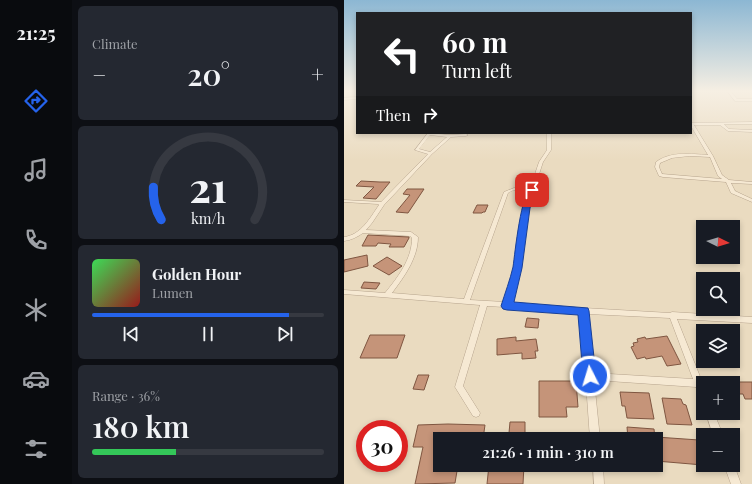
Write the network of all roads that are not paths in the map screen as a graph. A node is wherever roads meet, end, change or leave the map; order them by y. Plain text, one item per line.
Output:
1 (720, 123) junction
2 (752, 123) edge
3 (692, 124) edge
4 (692, 126) edge
5 (752, 131) edge
6 (430, 134) edge
7 (549, 134) edge
8 (466, 135) dead end
9 (450, 136) junction
10 (431, 153) junction
11 (711, 156) junction
12 (728, 181) junction
13 (752, 183) edge
14 (532, 190) junction
15 (344, 201) edge
16 (752, 201) edge
17 (382, 204) junction
18 (362, 231) junction
19 (344, 239) edge
20 (344, 292) edge
21 (386, 296) junction
22 (466, 302) junction
23 (484, 304) junction
24 (507, 306) junction
25 (584, 311) junction
26 (672, 315) junction
27 (752, 320) edge
28 (590, 376) junction
29 (696, 378) edge
30 (696, 383) edge
31 (476, 413) dead end
32 (594, 432) edge
33 (599, 472) edge
34 (732, 472) edge
35 (600, 484) edge
36 (736, 484) edge

1 - 2 street
1 - 3 street
1 - 5 street
4 - 11 street
6 - 9 street
6 - 10 street
7 - 14 street
8 - 9 street
9 - 10 street
10 - 17 street
11 - 12 street
11 - 12 street
12 - 13 street
12 - 16 street
14 - 22 street
14 - 24 street
15 - 17 street
17 - 18 street
18 - 19 street
18 - 21 street
20 - 21 street
21 - 22 street
22 - 23 street
23 - 24 street
23 - 31 street
24 - 25 street
25 - 26 street
25 - 28 street
26 - 27 street
26 - 29 street
28 - 30 street
28 - 32 street
33 - 35 street
34 - 36 street

